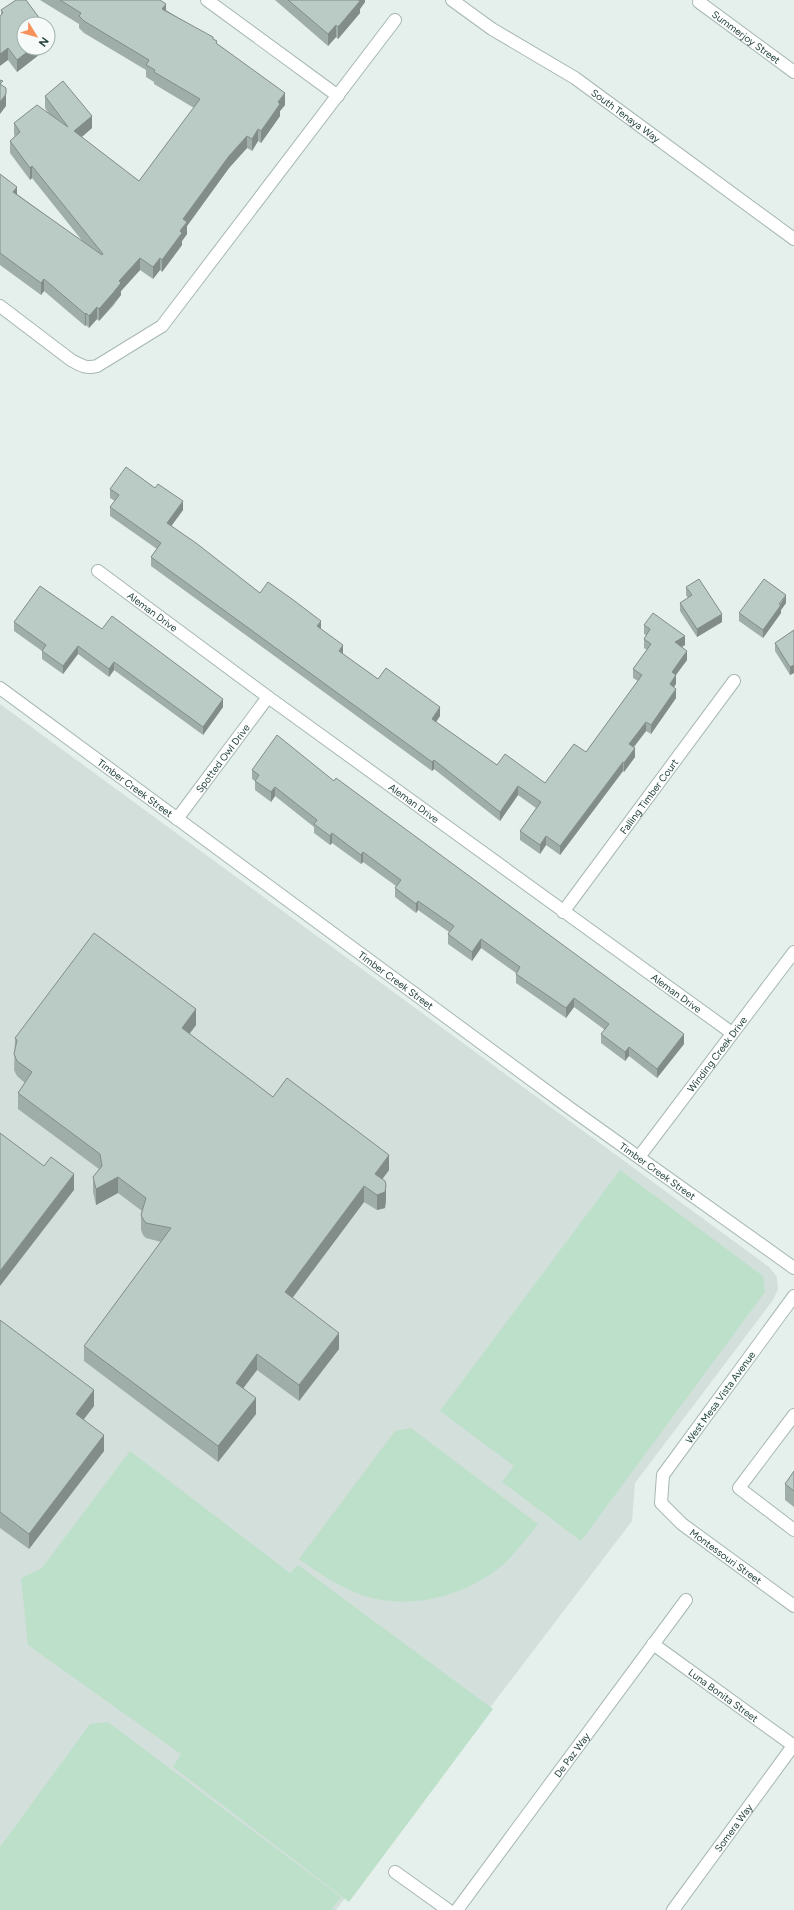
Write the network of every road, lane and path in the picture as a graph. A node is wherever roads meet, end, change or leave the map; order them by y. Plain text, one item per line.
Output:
1 (207, 0) edge
2 (452, 0) edge
3 (700, 1) edge
4 (396, 20) dead end
5 (794, 72) edge
6 (338, 96) junction
7 (794, 239) edge
8 (0, 306) edge
9 (98, 571) dead end
10 (734, 681) dead end
11 (0, 688) edge
12 (268, 697) junction
13 (177, 819) junction
14 (562, 912) junction
15 (794, 952) edge
16 (732, 1033) junction
17 (639, 1157) junction
18 (794, 1268) edge
19 (794, 1296) edge
20 (794, 1415) edge
21 (661, 1503) joint
22 (794, 1530) edge
23 (686, 1600) dead end
24 (793, 1604) edge
25 (653, 1644) junction
26 (794, 1746) edge
27 (395, 1872) dead end
28 (448, 1910) edge
29 (458, 1910) edge
30 (673, 1910) edge

1 - 6 street
2 - 7 street, South Tenaya Way
3 - 5 street, Summerjoy Street
4 - 6 street
6 - 8 street
9 - 12 street, Aleman Drive
10 - 14 street, Falling Timber Court
11 - 13 street, Timber Creek Street
12 - 13 street, Spotted Owl Drive
12 - 14 street, Aleman Drive
13 - 17 street, Timber Creek Street
14 - 16 street, Aleman Drive
15 - 16 street, Winding Creek Drive
16 - 17 street, Winding Creek Drive
17 - 18 street, Timber Creek Street
19 - 21 street, West Mesa Vista Avenue
20 - 22 street
21 - 24 street, Montessouri Street
23 - 25 street, De Paz Way
25 - 26 street, Luna Bonita Street
25 - 29 street, De Paz Way
26 - 30 street, Somera Way
27 - 28 street

